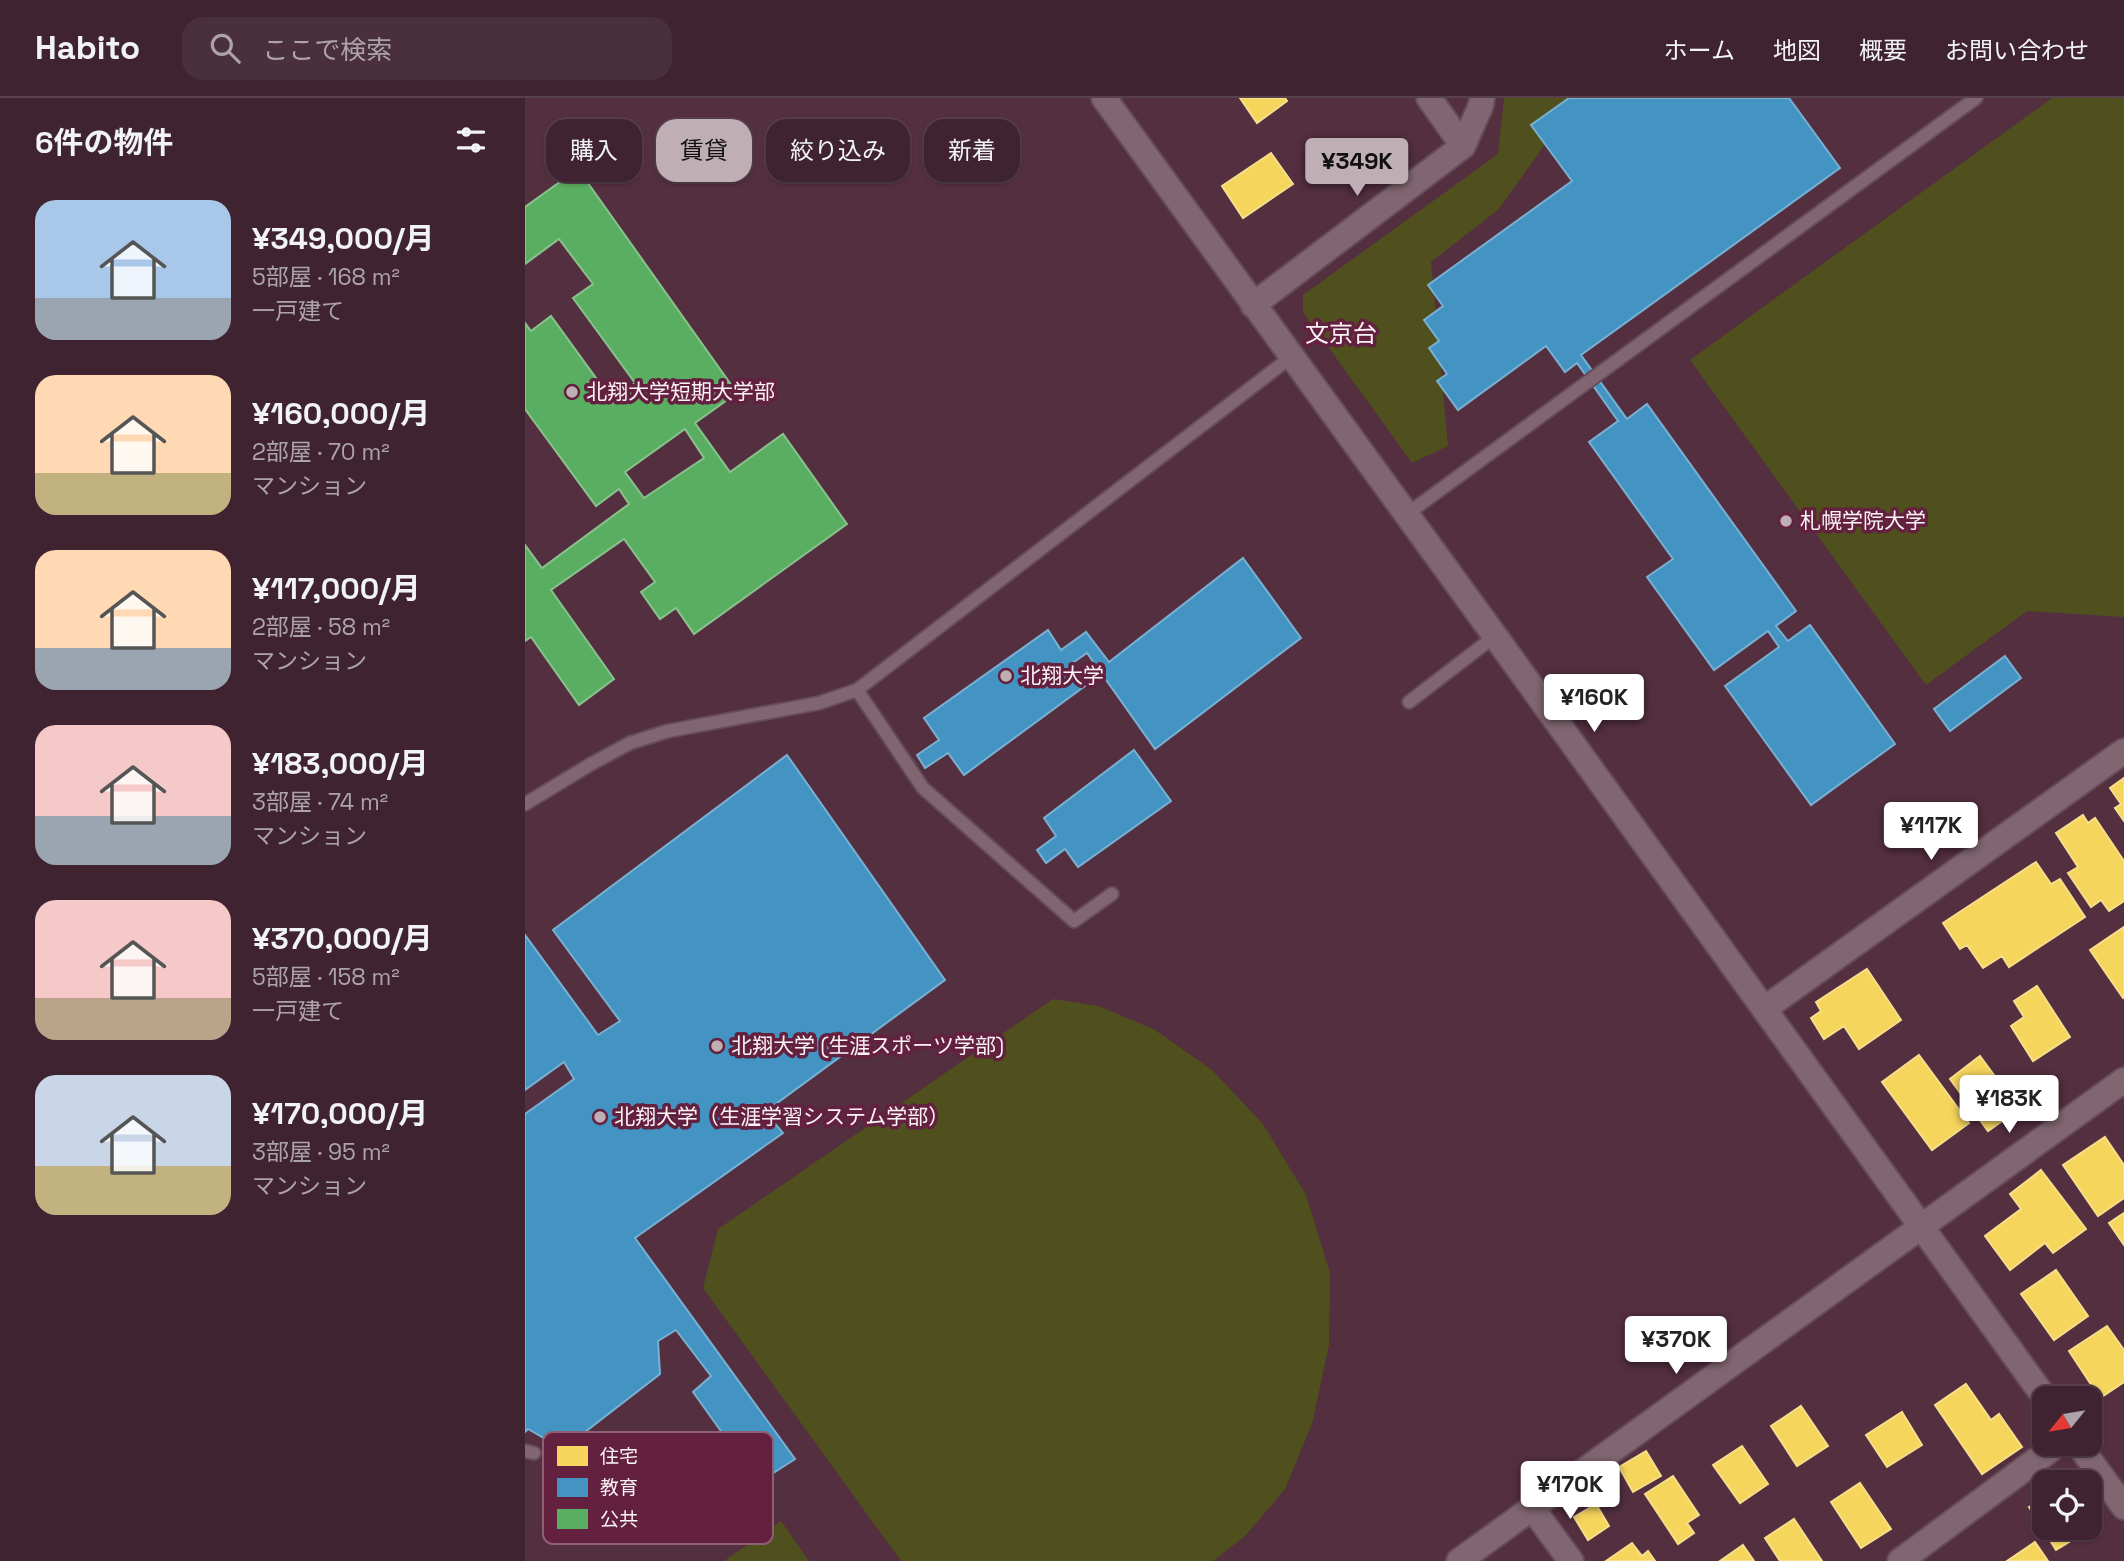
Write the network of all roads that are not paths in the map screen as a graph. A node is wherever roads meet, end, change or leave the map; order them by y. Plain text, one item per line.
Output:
1 (1104, 98) edge
2 (1429, 98) edge
3 (1482, 98) edge
4 (1976, 98) edge
5 (1463, 146) junction
6 (1253, 305) junction
7 (1291, 357) junction
8 (1406, 514) junction
9 (1495, 636) junction
10 (857, 690) junction
11 (1409, 702) dead end
12 (2124, 751) edge
13 (525, 804) edge
14 (1112, 894) dead end
15 (1764, 1009) junction
16 (2124, 1080) edge
17 (1920, 1227) junction
18 (2036, 1386) edge
19 (2042, 1456) edge
20 (2087, 1456) edge
21 (2124, 1507) edge
22 (1532, 1508) junction
23 (1459, 1561) edge
24 (1571, 1561) edge
25 (1901, 1561) edge

1 - 6 street
2 - 5 street
3 - 5 street
4 - 8 lane
5 - 6 street
6 - 7 street
7 - 8 street
7 - 10 lane
8 - 9 street
9 - 11 lane
9 - 15 street
10 - 13 lane
10 - 14 lane
12 - 15 street
15 - 17 street
16 - 17 street
17 - 18 street
17 - 22 street
19 - 25 street
20 - 21 street
22 - 23 street
22 - 24 street

